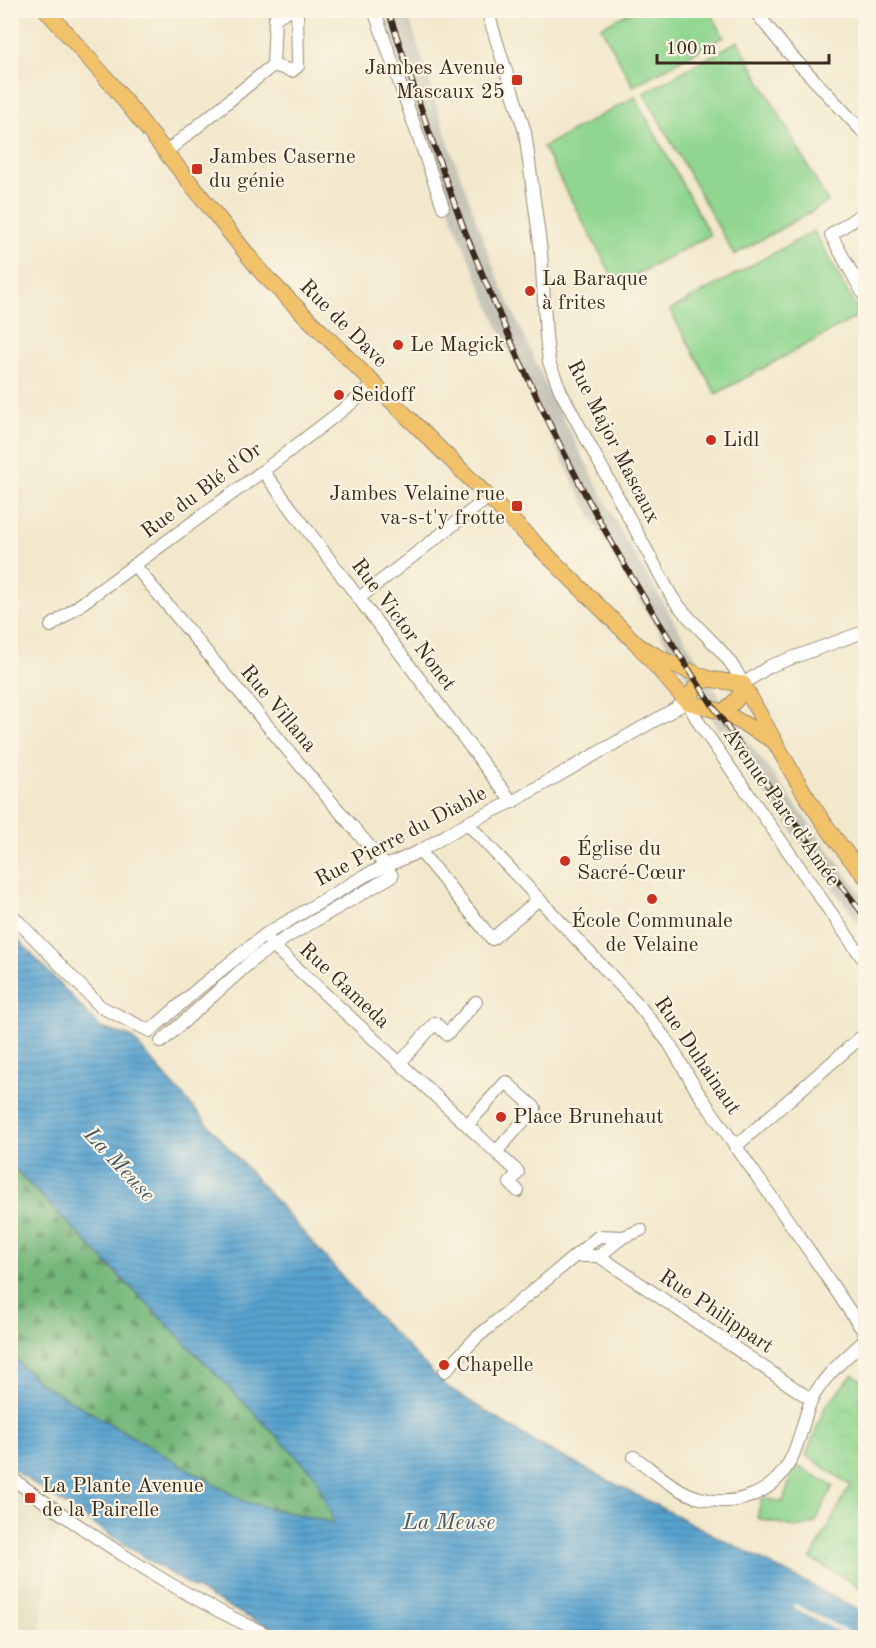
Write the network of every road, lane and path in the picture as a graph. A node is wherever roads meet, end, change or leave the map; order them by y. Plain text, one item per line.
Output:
1 (46, 10) edge
2 (289, 10) edge
3 (297, 10) edge
4 (375, 10) edge
5 (487, 10) edge
6 (754, 10) edge
7 (272, 14) edge
8 (273, 65) junction
9 (866, 135) edge
10 (166, 152) junction
11 (443, 207) dead end
12 (866, 212) edge
13 (866, 299) edge
14 (375, 385) junction
15 (263, 471) junction
16 (489, 497) junction
17 (135, 566) junction
18 (359, 598) junction
19 (51, 626) dead end
20 (866, 631) edge
21 (636, 644) junction
22 (709, 679) junction
23 (743, 684) junction
24 (687, 702) junction
25 (723, 711) junction
26 (774, 741) junction
27 (512, 802) junction
28 (467, 823) junction
29 (420, 851) junction
30 (389, 871) junction
31 (866, 877) edge
32 (539, 899) junction
33 (10, 913) edge
34 (266, 934) junction
35 (274, 947) junction
36 (866, 963) edge
37 (476, 1002) dead end
38 (866, 1036) edge
39 (161, 1042) dead end
40 (400, 1063) junction
41 (466, 1125) junction
42 (735, 1147) junction
43 (496, 1152) junction
44 (518, 1191) dead end
45 (641, 1230) dead end
46 (623, 1237) junction
47 (575, 1256) junction
48 (599, 1256) junction
49 (866, 1337) edge
50 (445, 1371) dead end
51 (812, 1400) junction
52 (634, 1457) dead end
53 (10, 1477) edge
54 (275, 1638) edge

1 - 10 main road, Rue de Dave
2 - 7 street
3 - 8 street
4 - 11 street
5 - 23 street, Rue Major Mascaux
6 - 9 street
7 - 8 street
8 - 10 street
10 - 14 main road, Rue de Dave
12 - 13 street
14 - 15 street, Rue du Blé d'Or
14 - 16 main road, Rue de Dave
15 - 17 street, Rue du Blé d'Or
15 - 18 street, Rue Victor Nonet
16 - 18 street
16 - 21 main road, Rue de Dave
17 - 19 street, Rue du Blé d'Or
17 - 30 street, Rue Villana
18 - 27 street, Rue Victor Nonet
20 - 23 street
21 - 22 main road, Rue de Dave
21 - 24 main road, Rue de Dave
22 - 23 main road, Rue de Dave
22 - 24 main road
23 - 25 main road
23 - 26 main road
24 - 25 main road
24 - 27 street, Rue Pierre du Diable
24 - 36 street, Avenue Parc d'Amée
25 - 26 main road
26 - 31 main road
27 - 28 street, Rue Pierre du Diable
28 - 29 street, Rue Pierre du Diable
28 - 32 street, Rue Duhainaut
29 - 30 street, Rue Pierre du Diable
29 - 32 street
30 - 34 street, Rue Pierre du Diable
30 - 35 street, Rue Pierre du Diable
32 - 42 street, Rue Duhainaut
33 - 34 street, Rue Pierre du Diable
34 - 35 street, Rue Gameda
35 - 39 street, Rue Pierre du Diable
35 - 40 street, Rue Gameda
37 - 40 street
38 - 42 street
40 - 41 street, Rue Gameda
41 - 43 street
41 - 43 street
42 - 49 street, Rue Duhainaut
43 - 44 street
45 - 46 street
46 - 47 street
46 - 48 street
47 - 48 street
47 - 50 street
48 - 51 street, Rue Philippart
49 - 51 street
51 - 52 street
53 - 54 street

